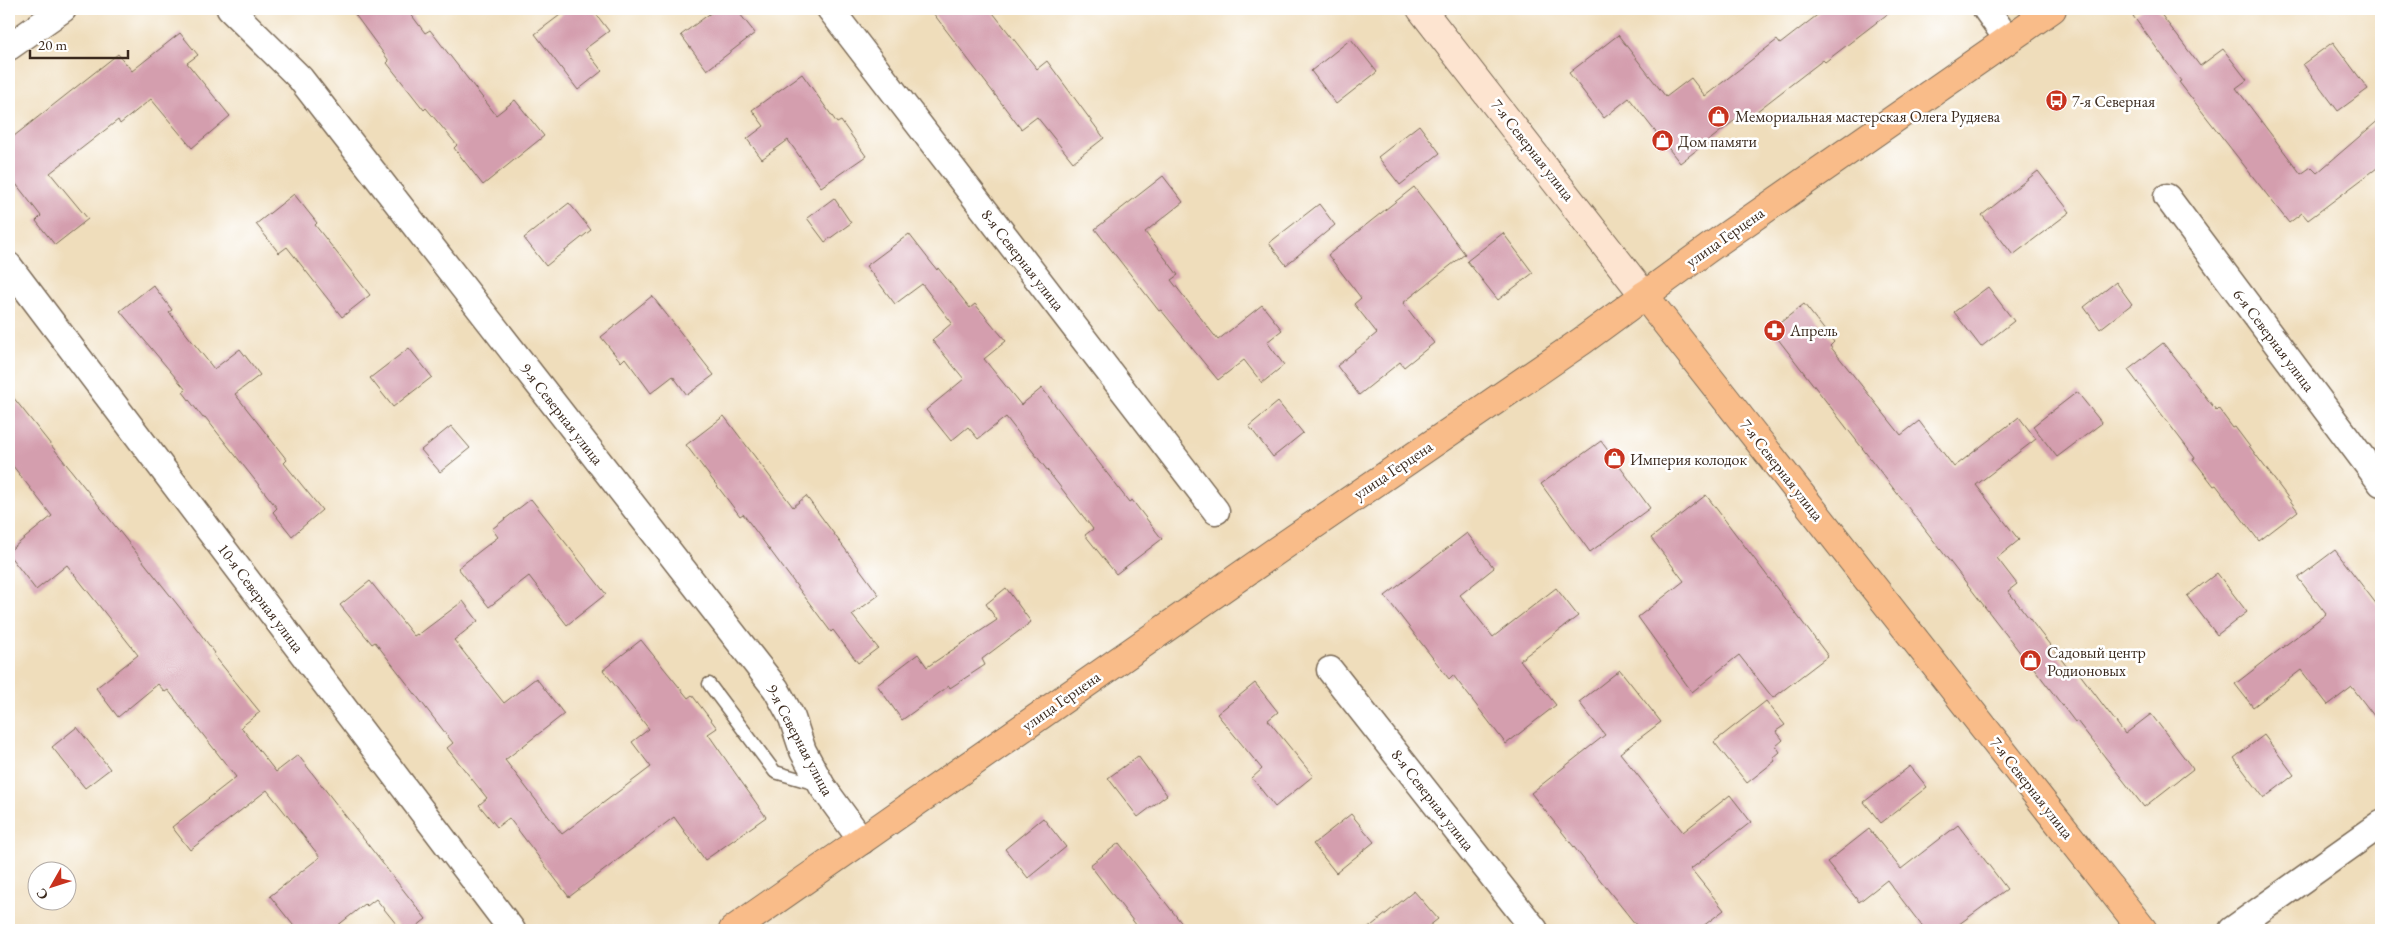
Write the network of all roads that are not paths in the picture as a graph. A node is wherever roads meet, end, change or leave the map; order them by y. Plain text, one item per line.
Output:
1 (62, 9) edge
2 (230, 9) edge
3 (830, 9) edge
4 (1421, 9) edge
5 (1986, 9) edge
6 (2052, 9) edge
7 (2008, 40) junction
8 (9, 47) edge
9 (2167, 197) dead end
10 (9, 266) edge
11 (1644, 295) junction
12 (2381, 483) edge
13 (1216, 511) dead end
14 (1330, 670) dead end
15 (709, 684) dead end
16 (822, 786) junction
17 (2381, 824) edge
18 (862, 841) junction
19 (512, 930) edge
20 (733, 930) edge
21 (1535, 930) edge
22 (2143, 930) edge
23 (2232, 930) edge

1 - 8 street
2 - 16 street, 9-я Северная улица
3 - 13 street, 8-я Северная улица
4 - 11 main road, 7-я Северная улица
5 - 7 street
6 - 7 main road, улица Герцена
7 - 11 main road, улица Герцена
9 - 12 street, 6-я Северная улица
10 - 19 street, 10-я Северная улица
11 - 18 main road, улица Герцена
11 - 22 main road, 7-я Северная улица
14 - 21 street, 8-я Северная улица
15 - 16 lane
16 - 18 street, 9-я Северная улица
17 - 23 street
18 - 20 main road, улица Герцена

